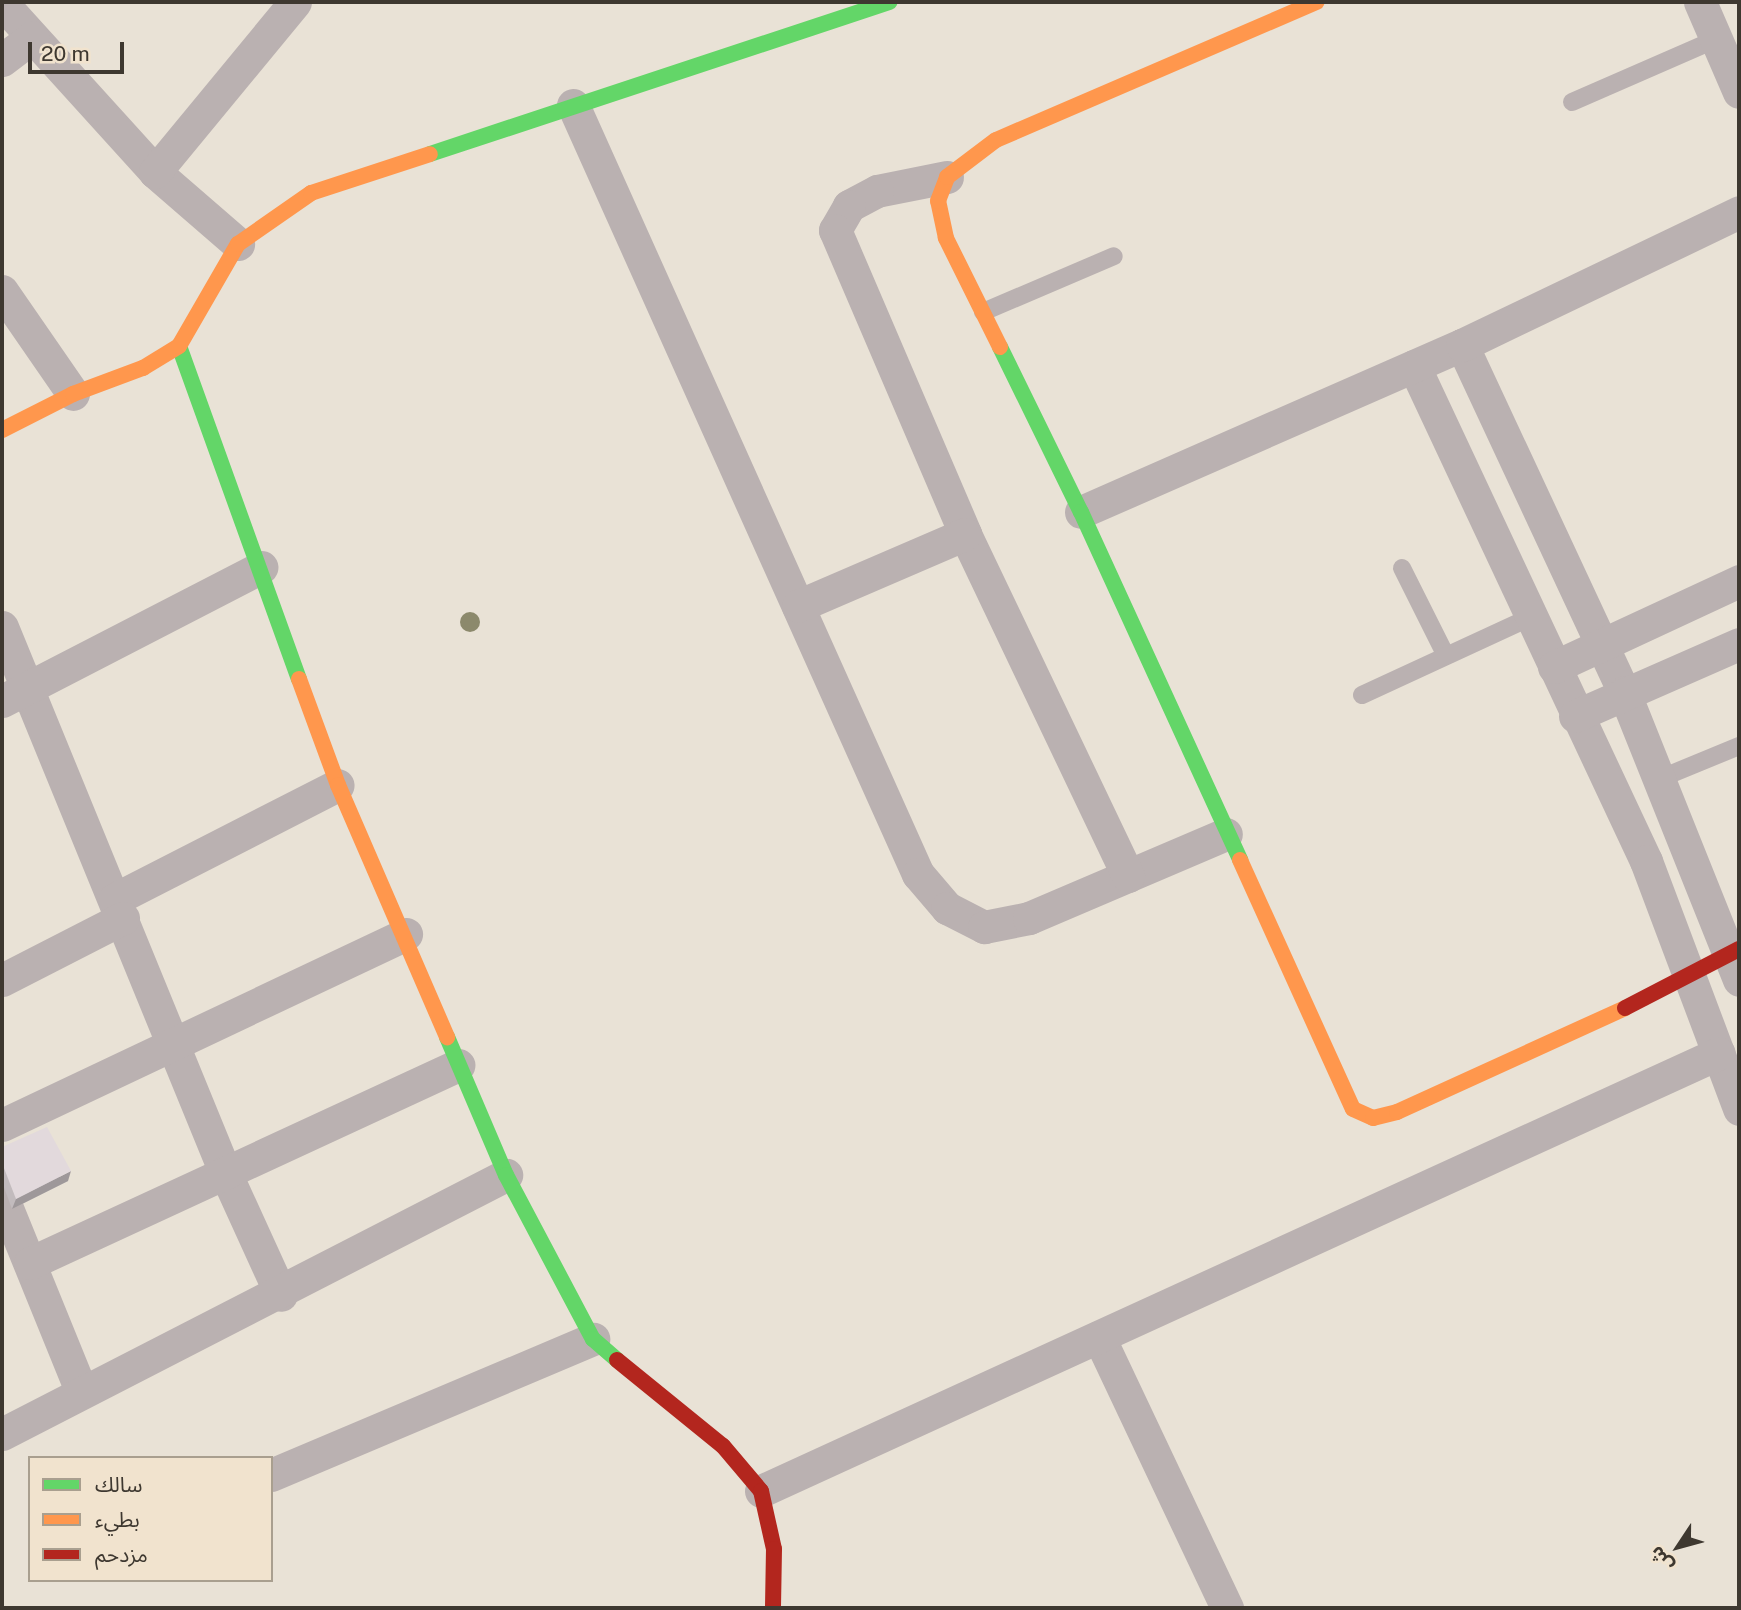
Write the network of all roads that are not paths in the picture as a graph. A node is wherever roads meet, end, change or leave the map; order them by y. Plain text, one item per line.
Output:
1 (295, 2) edge
2 (889, 2) edge
3 (1317, 2) edge
4 (1700, 2) edge
5 (2, 4) edge
6 (32, 37) junction
7 (1716, 39) junction
8 (2, 60) edge
9 (1739, 92) edge
10 (1572, 102) dead end
11 (573, 105) junction
12 (155, 172) junction
13 (947, 177) junction
14 (1739, 212) edge
15 (238, 244) junction
16 (1114, 256) dead end
17 (2, 291) edge
18 (983, 312) junction
19 (1462, 345) junction
20 (179, 346) junction
21 (1414, 366) junction
22 (73, 394) junction
23 (2, 430) edge
24 (1082, 512) junction
25 (965, 534) junction
26 (262, 567) junction
27 (1402, 568) dead end
28 (1739, 581) edge
29 (799, 606) junction
30 (1531, 617) junction
31 (2, 627) edge
32 (1601, 644) junction
33 (1739, 644) edge
34 (1446, 656) junction
35 (1554, 667) junction
36 (1624, 692) junction
37 (14, 694) edge
38 (1362, 695) dead end
39 (1575, 716) junction
40 (1739, 746) edge
41 (1659, 779) junction
42 (338, 785) junction
43 (1226, 834) junction
44 (1128, 876) junction
45 (119, 908) junction
46 (406, 934) junction
47 (1736, 961) edge
48 (1690, 978) junction
49 (2, 980) edge
50 (172, 1043) junction
51 (1719, 1053) junction
52 (458, 1065) junction
53 (1739, 1109) edge
54 (2, 1125) edge
55 (225, 1172) junction
56 (506, 1175) junction
57 (2, 1196) edge
58 (30, 1262) junction
59 (281, 1295) junction
60 (1099, 1337) junction
61 (593, 1339) junction
62 (80, 1391) junction
63 (2, 1434) edge
64 (273, 1474) edge
65 (761, 1491) junction
66 (773, 1608) edge
67 (1227, 1608) edge

1 - 12 street
2 - 11 street
3 - 13 street
4 - 7 street
5 - 6 street
6 - 8 street
6 - 12 street
7 - 9 street
7 - 10 lane
11 - 15 street
11 - 29 street
12 - 15 street
13 - 18 street
13 - 25 street
14 - 19 street
15 - 20 street
16 - 18 lane
17 - 22 street
18 - 24 street
19 - 21 street
19 - 32 street
20 - 22 street
20 - 26 street
21 - 24 street
21 - 30 street
22 - 23 street
24 - 43 street
25 - 29 street
25 - 44 street
26 - 37 street
26 - 42 street
27 - 34 lane
28 - 32 street
29 - 44 street
30 - 34 lane
30 - 35 street
31 - 37 street
32 - 35 street
32 - 36 street
33 - 36 street
34 - 38 lane
35 - 39 street
36 - 39 street
36 - 41 street
37 - 45 street
39 - 48 street
40 - 41 lane
41 - 47 street
42 - 45 street
42 - 46 street
43 - 44 street
43 - 48 street
45 - 49 street
45 - 50 street
46 - 50 street
46 - 52 street
47 - 48 street
48 - 51 street
50 - 54 street
50 - 55 street
51 - 53 street
51 - 60 street
52 - 55 street
52 - 56 street
55 - 58 street
55 - 59 street
56 - 59 street
56 - 61 street
57 - 58 street
58 - 62 street
59 - 62 street
60 - 65 street
60 - 67 street
61 - 64 street
61 - 65 street
62 - 63 street
65 - 66 street

